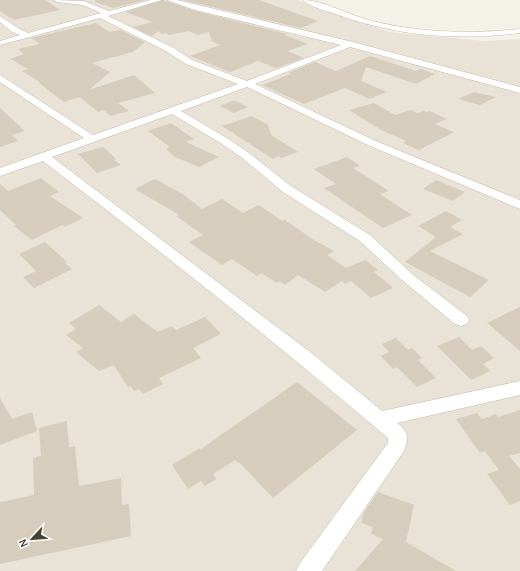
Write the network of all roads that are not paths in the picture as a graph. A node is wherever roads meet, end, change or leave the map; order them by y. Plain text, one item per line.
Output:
1 (57, 0) edge
2 (159, 0) edge
3 (170, 0) edge
4 (306, 0) edge
5 (105, 15) junction
6 (0, 18) edge
7 (520, 31) edge
8 (28, 36) junction
9 (0, 43) edge
10 (350, 44) junction
11 (0, 78) edge
12 (247, 84) junction
13 (520, 90) edge
14 (173, 110) junction
15 (92, 139) junction
16 (45, 157) junction
17 (0, 172) edge
18 (520, 205) edge
19 (461, 320) dead end
20 (520, 388) edge
21 (380, 419) junction
22 (308, 571) edge

1 - 5 street
2 - 5 street
3 - 10 street
4 - 7 street
5 - 8 street
5 - 12 street
6 - 8 street
8 - 9 street
10 - 12 street
10 - 13 street
11 - 15 street
12 - 14 street
12 - 18 street
14 - 15 street
14 - 19 street
15 - 16 street
16 - 17 street
16 - 21 street
20 - 21 street
21 - 22 street

